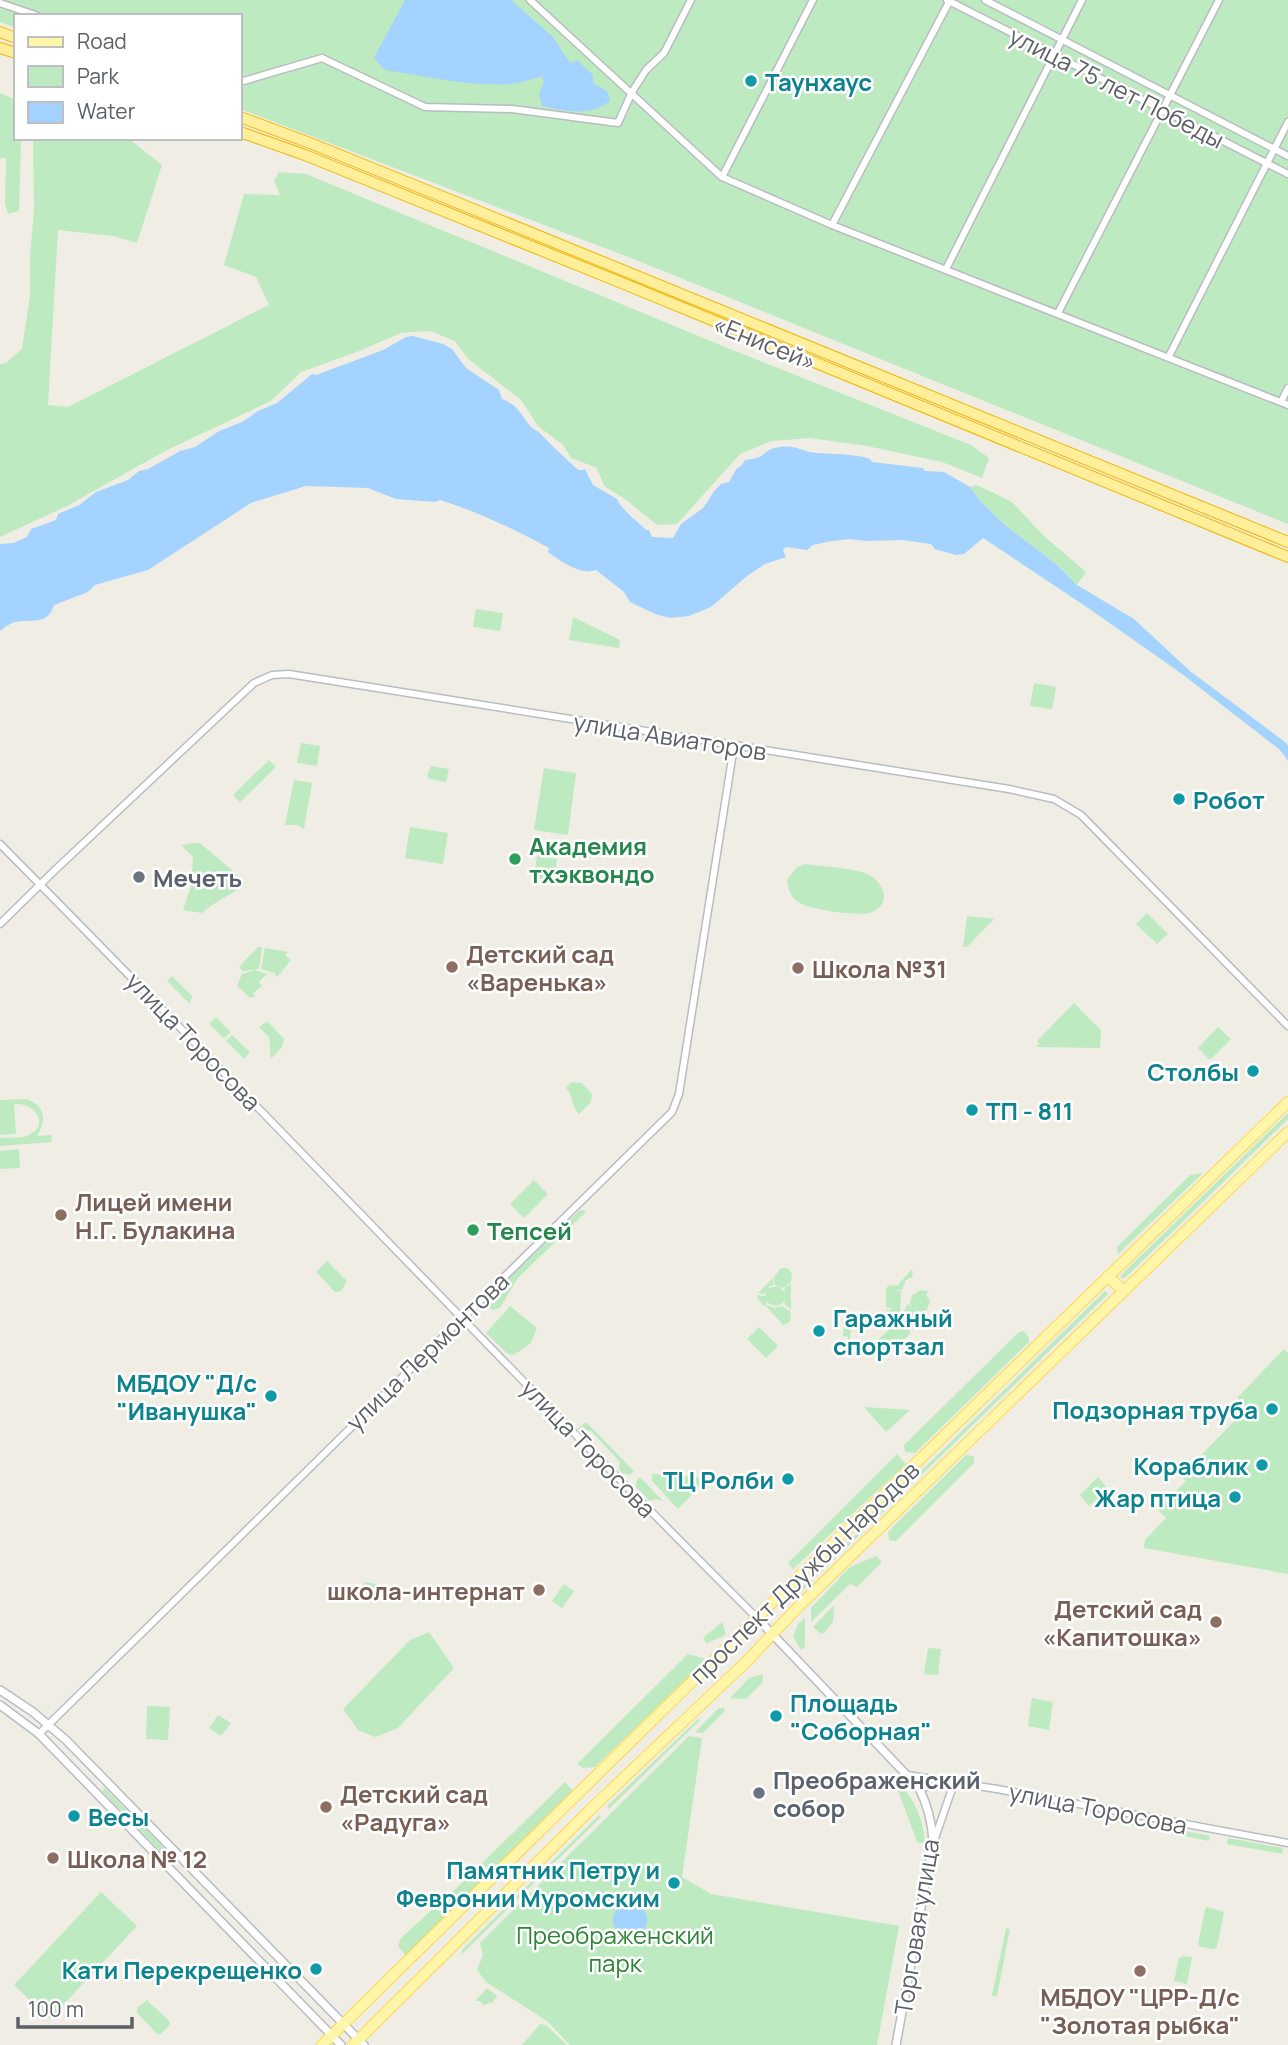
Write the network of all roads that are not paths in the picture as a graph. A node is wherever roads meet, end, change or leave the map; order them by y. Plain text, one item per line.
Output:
1 (530, 0) edge
2 (691, 0) edge
3 (813, 0) edge
4 (949, 0) edge
5 (985, 0) edge
6 (1082, 0) edge
7 (1219, 0) edge
8 (0, 2) edge
9 (33, 14) edge
10 (1062, 39) junction
11 (1054, 54) junction
12 (242, 81) edge
13 (632, 92) junction
14 (1169, 96) junction
15 (1162, 110) junction
16 (242, 118) edge
17 (1288, 122) edge
18 (242, 133) edge
19 (1274, 149) junction
20 (1288, 156) edge
21 (1266, 163) junction
22 (1288, 174) edge
23 (722, 177) junction
24 (832, 225) junction
25 (946, 269) junction
26 (1058, 313) junction
27 (1169, 356) junction
28 (1288, 388) edge
29 (1285, 403) edge
30 (1288, 542) edge
31 (1288, 557) edge
32 (734, 746) junction
33 (0, 844) edge
34 (40, 884) junction
35 (0, 924) edge
36 (1288, 1026) edge
37 (1288, 1102) edge
38 (1288, 1132) edge
39 (1108, 1276) junction
40 (1123, 1292) junction
41 (462, 1317) junction
42 (757, 1618) junction
43 (773, 1634) junction
44 (0, 1690) edge
45 (0, 1705) edge
46 (48, 1724) junction
47 (39, 1734) junction
48 (906, 1775) junction
49 (930, 1779) junction
50 (954, 1783) junction
51 (919, 1788) junction
52 (933, 1842) junction
53 (1288, 1843) edge
54 (343, 2024) junction
55 (331, 2035) junction
56 (358, 2043) edge
57 (322, 2045) edge
58 (341, 2045) edge
59 (896, 2045) edge

1 - 13 street
2 - 13 street
3 - 23 street
4 - 11 street, улица 75 лет Победы
4 - 24 street
5 - 10 street, улица 75 лет Победы
6 - 10 street
7 - 14 street
8 - 9 street
10 - 11 street
10 - 14 street, улица 75 лет Победы
11 - 15 street, улица 75 лет Победы
11 - 25 street
12 - 13 street
13 - 23 street
14 - 15 street
14 - 19 street, улица 75 лет Победы
15 - 21 street, улица 75 лет Победы
15 - 26 street
16 - 30 highway, «Енисей»
17 - 19 street
18 - 31 highway, «Енисей»
19 - 20 street, улица 75 лет Победы
19 - 21 street
21 - 22 street, улица 75 лет Победы
21 - 27 street
23 - 24 street
24 - 25 street
25 - 26 street
26 - 27 street
27 - 29 street
28 - 29 street
32 - 34 street, улица Авиаторов
32 - 36 street, улица Авиаторов
32 - 41 street, улица Лермонтова
33 - 34 street, улица Торосова
34 - 35 street, улица Авиаторов
34 - 41 street, улица Торосова
37 - 39 main road, проспект Дружбы Народов
38 - 40 main road, проспект Дружбы Народов
39 - 40 main road
39 - 42 main road, проспект Дружбы Народов
40 - 43 main road, проспект Дружбы Народов
41 - 42 street, улица Торосова
41 - 46 street, улица Лермонтова
42 - 43 street, улица Торосова
42 - 54 main road, проспект Дружбы Народов
43 - 48 street, улица Торосова
43 - 56 main road, проспект Дружбы Народов
44 - 46 street
45 - 47 street
46 - 47 street, улица Лермонтова
46 - 54 street
47 - 55 street
48 - 49 street, улица Торосова
48 - 51 street, Торговая улица
49 - 50 street, улица Торосова
49 - 51 street
50 - 51 street
50 - 52 street
50 - 53 street, улица Торосова
51 - 52 street, Торговая улица
52 - 59 street, Торговая улица
54 - 55 main road, проспект Дружбы Народов
54 - 56 street
55 - 57 main road, проспект Дружбы Народов
55 - 58 street

